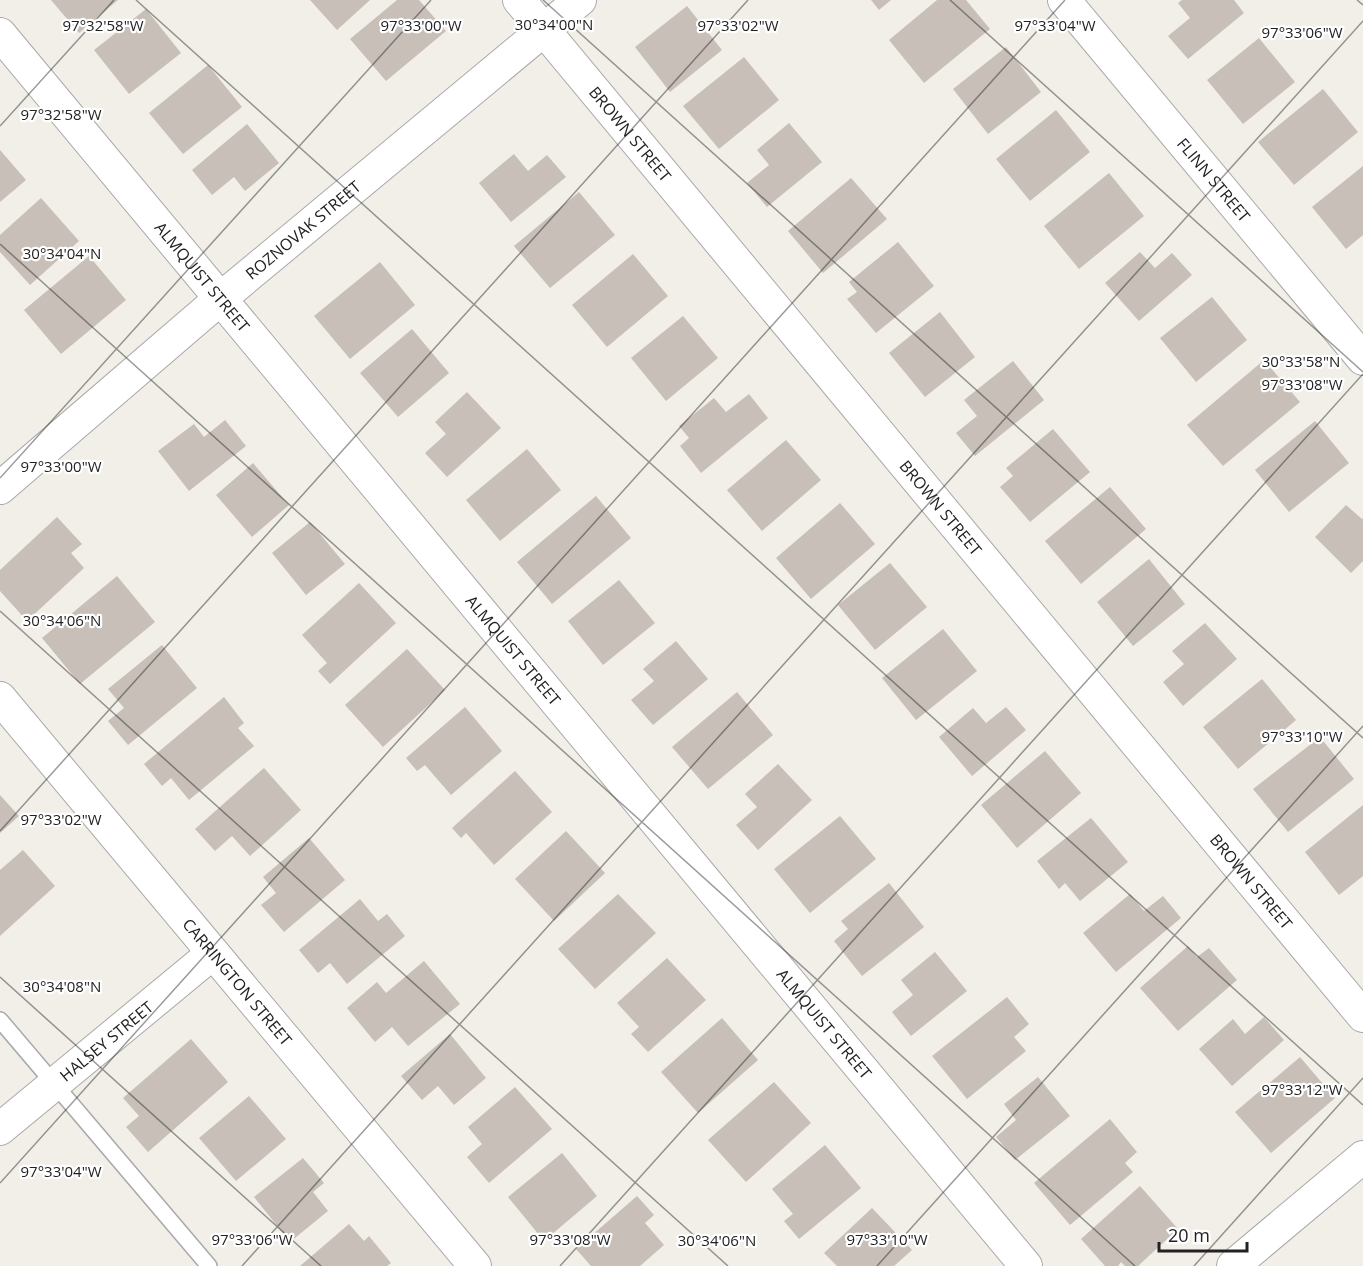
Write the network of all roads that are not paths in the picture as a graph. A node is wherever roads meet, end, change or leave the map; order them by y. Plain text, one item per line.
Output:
1 (519, 0) edge
2 (580, 0) edge
3 (1064, 0) edge
4 (544, 30) junction
5 (0, 34) edge
6 (220, 298) junction
7 (1363, 359) edge
8 (0, 488) edge
9 (0, 698) edge
10 (213, 953) junction
11 (1363, 1016) edge
12 (0, 1020) edge
13 (55, 1084) junction
14 (0, 1129) edge
15 (1363, 1157) edge
16 (209, 1266) edge
17 (475, 1266) edge
18 (1026, 1266) edge
19 (1233, 1266) edge

1 - 4 street, BROWN STREET
2 - 4 street, ROZNOVAK STREET
3 - 7 street, FLINN STREET
4 - 6 street, ROZNOVAK STREET
4 - 11 street, BROWN STREET
5 - 6 street, ALMQUIST STREET
6 - 8 street, ROZNOVAK STREET
6 - 18 street, ALMQUIST STREET
9 - 10 street, CARRINGTON STREET
10 - 13 street, HALSEY STREET
10 - 17 street, CARRINGTON STREET
12 - 13 lane
13 - 14 street, HALSEY STREET
13 - 16 lane
15 - 19 street

